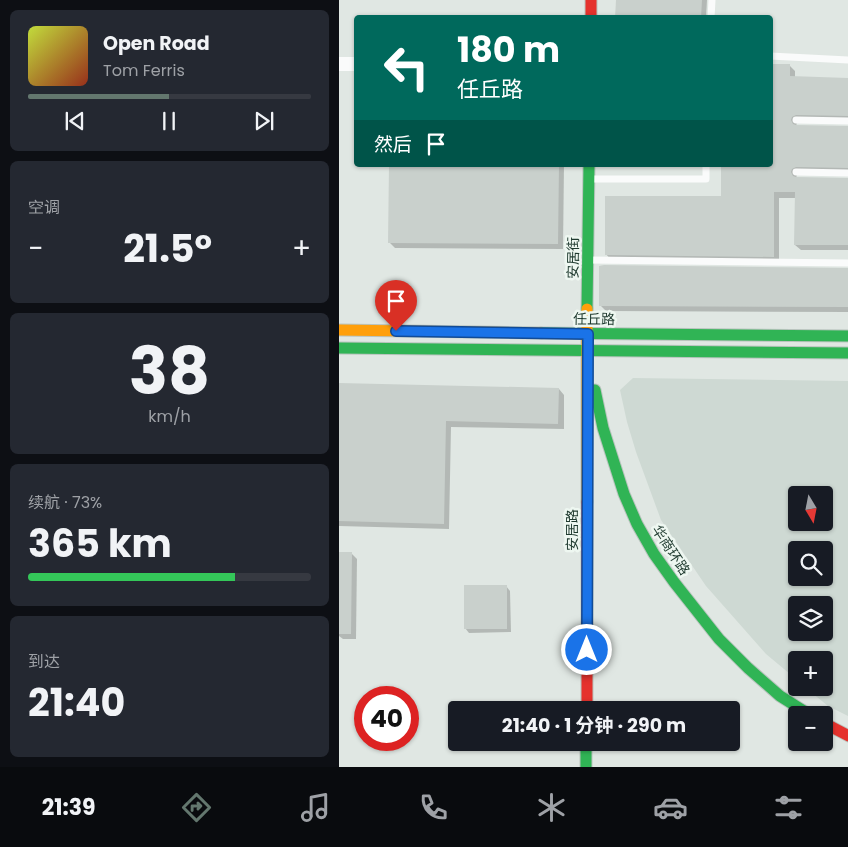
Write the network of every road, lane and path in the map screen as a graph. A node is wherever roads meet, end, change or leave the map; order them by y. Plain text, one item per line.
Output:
1 (591, 0) edge
2 (712, 0) edge
3 (591, 15) edge
4 (711, 15) edge
5 (773, 56) edge
6 (848, 60) edge
7 (339, 64) edge
8 (354, 64) edge
9 (796, 120) dead end
10 (848, 121) edge
11 (589, 167) edge
12 (706, 167) edge
13 (796, 172) dead end
14 (848, 173) edge
15 (589, 178) junction
16 (588, 260) junction
17 (848, 263) edge
18 (339, 330) edge
19 (588, 334) junction
20 (848, 336) edge
21 (339, 348) edge
22 (587, 351) junction
23 (848, 353) edge
24 (587, 701) edge
25 (796, 706) edge
26 (833, 728) edge
27 (848, 736) edge
28 (587, 751) edge
29 (586, 767) edge

1 - 3 street
2 - 4 lane
5 - 6 lane
7 - 8 street
9 - 10 lane
11 - 15 street, 安居街
12 - 15 lane
13 - 14 lane
15 - 16 street, 安居街
16 - 17 lane
16 - 19 street, 安居街
18 - 19 street, 任丘路
19 - 20 street, 任丘路
19 - 22 street, 安居街
21 - 22 street
22 - 23 street
22 - 24 street, 安居路
22 - 25 street, 华商环路
26 - 27 street
28 - 29 street

